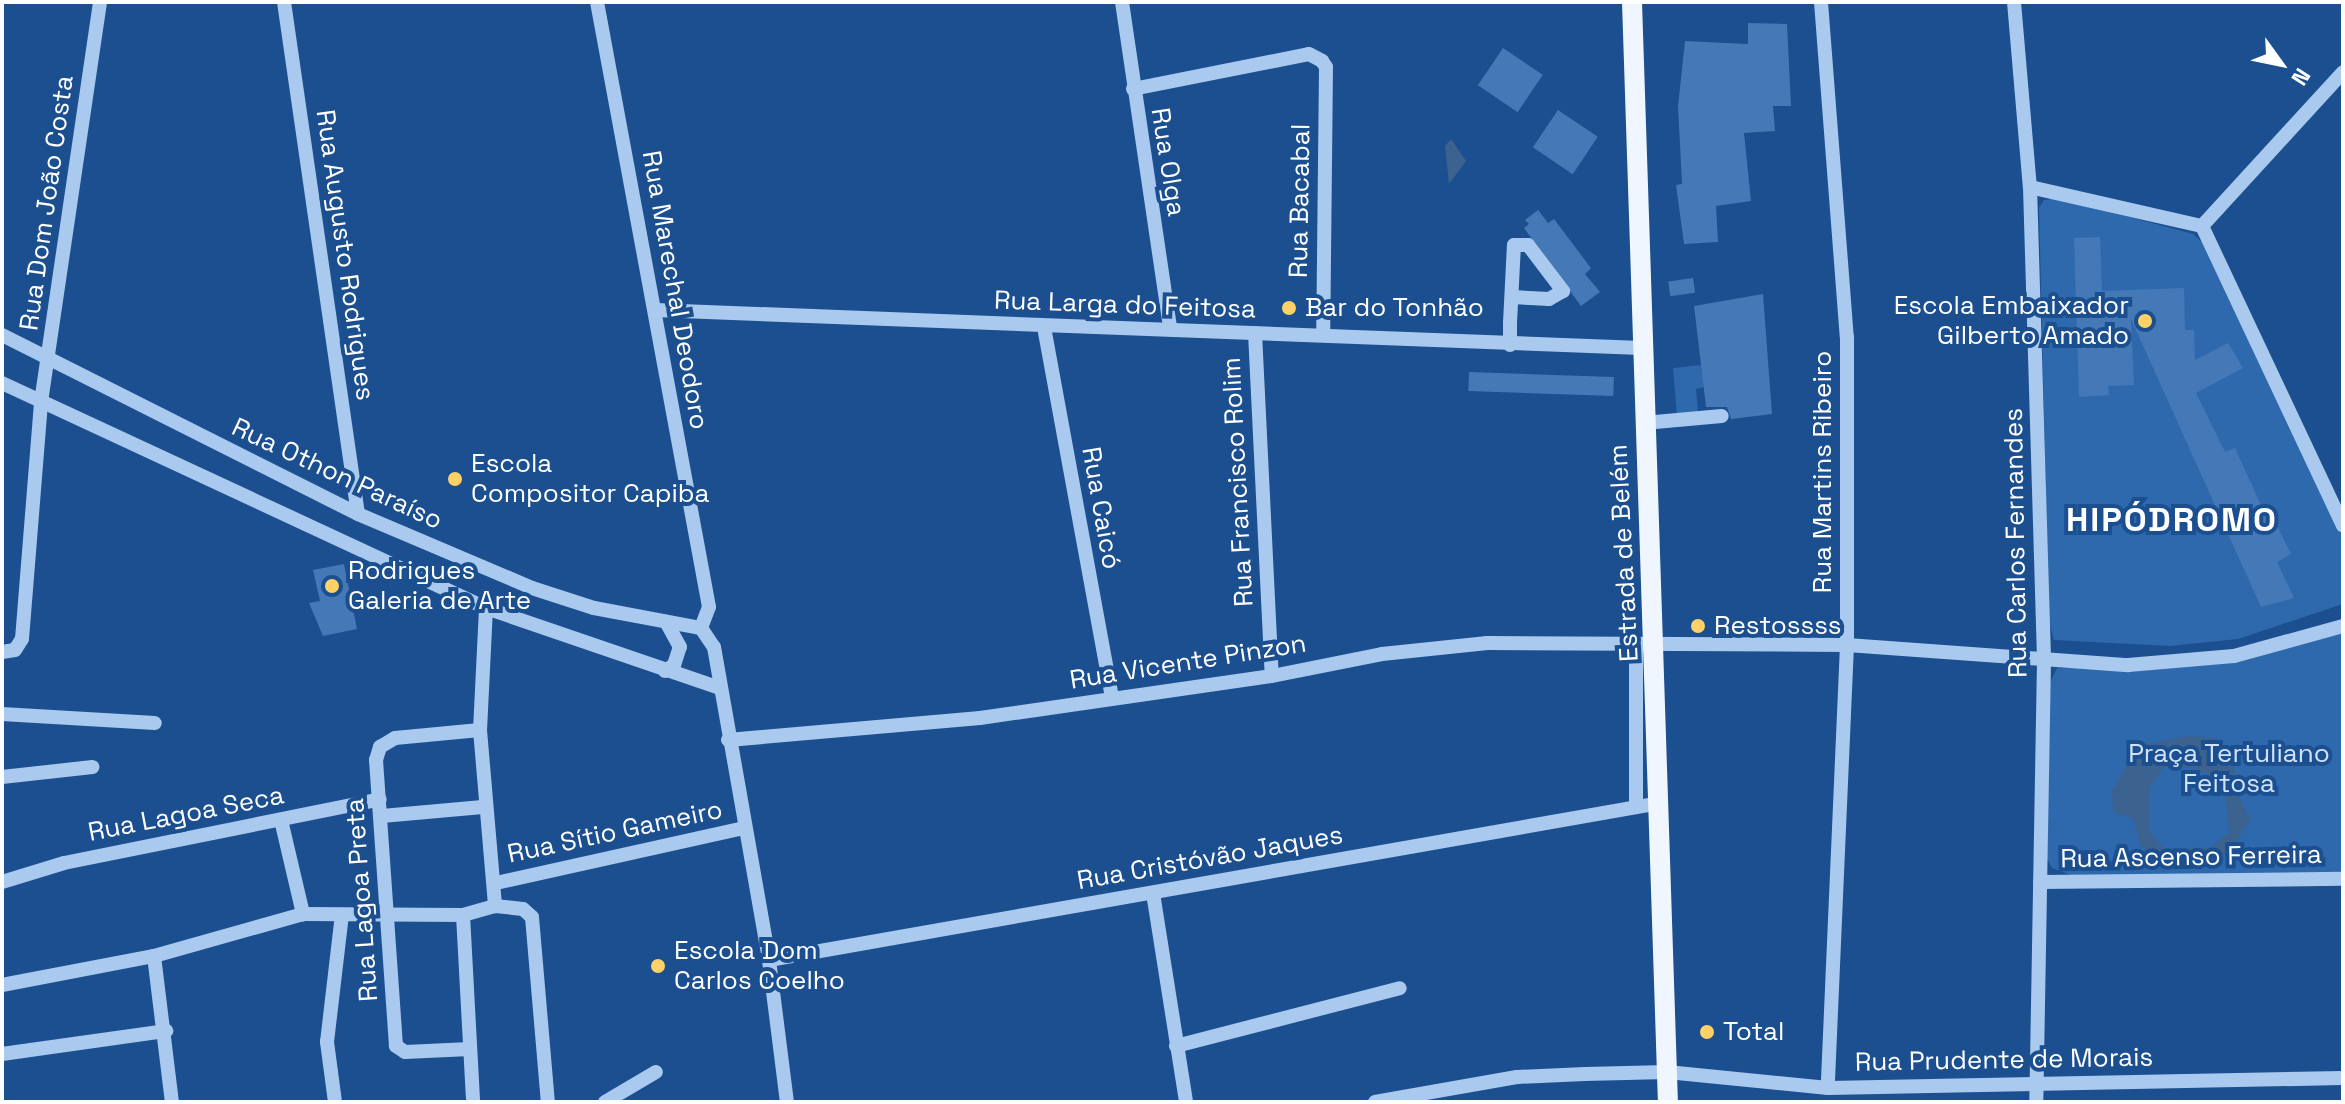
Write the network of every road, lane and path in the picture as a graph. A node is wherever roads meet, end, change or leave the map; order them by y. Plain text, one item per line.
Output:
1 (100, 2) edge
2 (284, 2) edge
3 (597, 2) edge
4 (1122, 2) edge
5 (1632, 2) edge
6 (1821, 2) edge
7 (2014, 2) edge
8 (2343, 72) edge
9 (1133, 89) junction
10 (2030, 187) junction
11 (2202, 226) junction
12 (1512, 297) junction
13 (655, 310) junction
14 (1044, 327) junction
15 (1170, 329) junction
16 (1255, 333) junction
17 (2, 335) edge
18 (1323, 335) junction
19 (1510, 345) junction
20 (1641, 348) junction
21 (49, 359) junction
22 (2, 383) edge
23 (41, 402) junction
24 (1722, 416) dead end
25 (1644, 423) junction
26 (358, 514) junction
27 (2343, 525) edge
28 (486, 608) junction
29 (665, 621) junction
30 (2343, 626) edge
31 (701, 628) junction
32 (1646, 644) junction
33 (1847, 645) junction
34 (2, 652) edge
35 (2044, 661) junction
36 (665, 671) junction
37 (1272, 676) junction
38 (719, 688) junction
39 (1112, 698) junction
40 (2, 714) edge
41 (155, 723) dead end
42 (480, 730) junction
43 (728, 740) junction
44 (92, 767) dead end
45 (2, 777) edge
46 (380, 799) junction
47 (1659, 803) junction
48 (483, 807) junction
49 (1636, 807) junction
50 (382, 816) junction
51 (281, 820) junction
52 (744, 828) junction
53 (2343, 879) edge
54 (2, 882) edge
55 (2040, 882) junction
56 (496, 883) junction
57 (1153, 893) junction
58 (495, 906) junction
59 (303, 914) junction
60 (342, 915) junction
61 (463, 915) junction
62 (389, 917) junction
63 (154, 956) junction
64 (769, 960) junction
65 (2, 985) edge
66 (1400, 988) dead end
67 (166, 1031) junction
68 (1176, 1046) junction
69 (470, 1049) junction
70 (2, 1054) edge
71 (656, 1072) dead end
72 (1667, 1072) junction
73 (2343, 1078) edge
74 (2038, 1084) junction
75 (1828, 1088) junction
76 (172, 1102) edge
77 (335, 1102) edge
78 (473, 1102) edge
79 (548, 1102) edge
80 (605, 1102) edge
81 (787, 1102) edge
82 (1186, 1102) edge
83 (1375, 1102) edge
84 (1668, 1102) edge
85 (2036, 1102) edge

1 - 21 street, Rua Dom João Costa
2 - 26 street, Rua Augusto Rodrigues
3 - 13 street, Rua Marechal Deodoro
4 - 9 street, Rua Olga
5 - 20 main road, Estrada de Belém
6 - 33 street, Rua Martins Ribeiro
7 - 10 street, Rua Carlos Fernandes
8 - 11 street
9 - 15 street, Rua Olga
9 - 18 street, Rua Bacabal
10 - 11 street
10 - 35 street, Rua Carlos Fernandes
11 - 27 street
12 - 12 street
12 - 19 street
13 - 14 street, Rua Larga do Feitosa
13 - 31 street, Rua Marechal Deodoro
14 - 15 street, Rua Larga do Feitosa
14 - 39 street, Rua Caicó
15 - 16 street, Rua Larga do Feitosa
16 - 18 street, Rua Larga do Feitosa
16 - 37 street, Rua Francisco Rolim
17 - 21 street, Rua Othon Paraíso
18 - 19 street, Rua Larga do Feitosa
19 - 20 street, Rua Larga do Feitosa
20 - 25 main road, Estrada de Belém
21 - 23 street, Rua Dom João Costa
21 - 26 street, Rua Othon Paraíso
22 - 23 street
23 - 28 street
23 - 34 street, Rua Dom João Costa
24 - 25 street
25 - 32 main road, Estrada de Belém
26 - 29 street, Rua Othon Paraíso
28 - 36 street
28 - 42 street
29 - 31 street, Rua Othon Paraíso
29 - 36 street
30 - 35 street, Rua Vicente Pinzon
31 - 38 street
32 - 33 street, Rua Vicente Pinzon
32 - 37 street, Rua Vicente Pinzon
32 - 47 main road, Estrada de Belém
32 - 49 street
33 - 35 street, Rua Vicente Pinzon
33 - 75 street, Rua Martins Ribeiro
35 - 55 street, Rua Carlos Fernandes
36 - 38 street
37 - 39 street, Rua Vicente Pinzon
38 - 43 street
39 - 43 street, Rua Vicente Pinzon
40 - 41 street
42 - 46 street, Rua Lagoa Preta
42 - 48 street
43 - 52 street
44 - 45 street
46 - 50 street, Rua Lagoa Preta
46 - 51 street, Rua Lagoa Seca
47 - 49 street, Rua Cristóvão Jaques
47 - 72 main road, Estrada de Belém
48 - 50 street
48 - 56 street
49 - 57 street, Rua Cristóvão Jaques
50 - 62 street, Rua Lagoa Preta
51 - 54 street, Rua Lagoa Seca
51 - 59 street
52 - 56 street, Rua Sítio Gameiro
52 - 64 street
53 - 55 street, Rua Ascenso Ferreira
55 - 74 street, Rua Carlos Fernandes
56 - 58 street
57 - 64 street, Rua Cristóvão Jaques
57 - 68 street
58 - 61 street
58 - 79 street
59 - 60 street
59 - 63 street
60 - 62 street
60 - 77 street
61 - 62 street
61 - 69 street
62 - 69 street, Rua Lagoa Preta
63 - 65 street
63 - 67 street
64 - 81 street
66 - 68 street
67 - 70 street
67 - 76 street
68 - 82 street
69 - 78 street
71 - 80 street
72 - 75 street, Rua Prudente de Morais
72 - 83 street, Rua Prudente de Morais
72 - 84 main road, Estrada de Belém
73 - 74 street, Rua Prudente de Morais
74 - 75 street, Rua Prudente de Morais
74 - 85 street, Rua Carlos Fernandes

